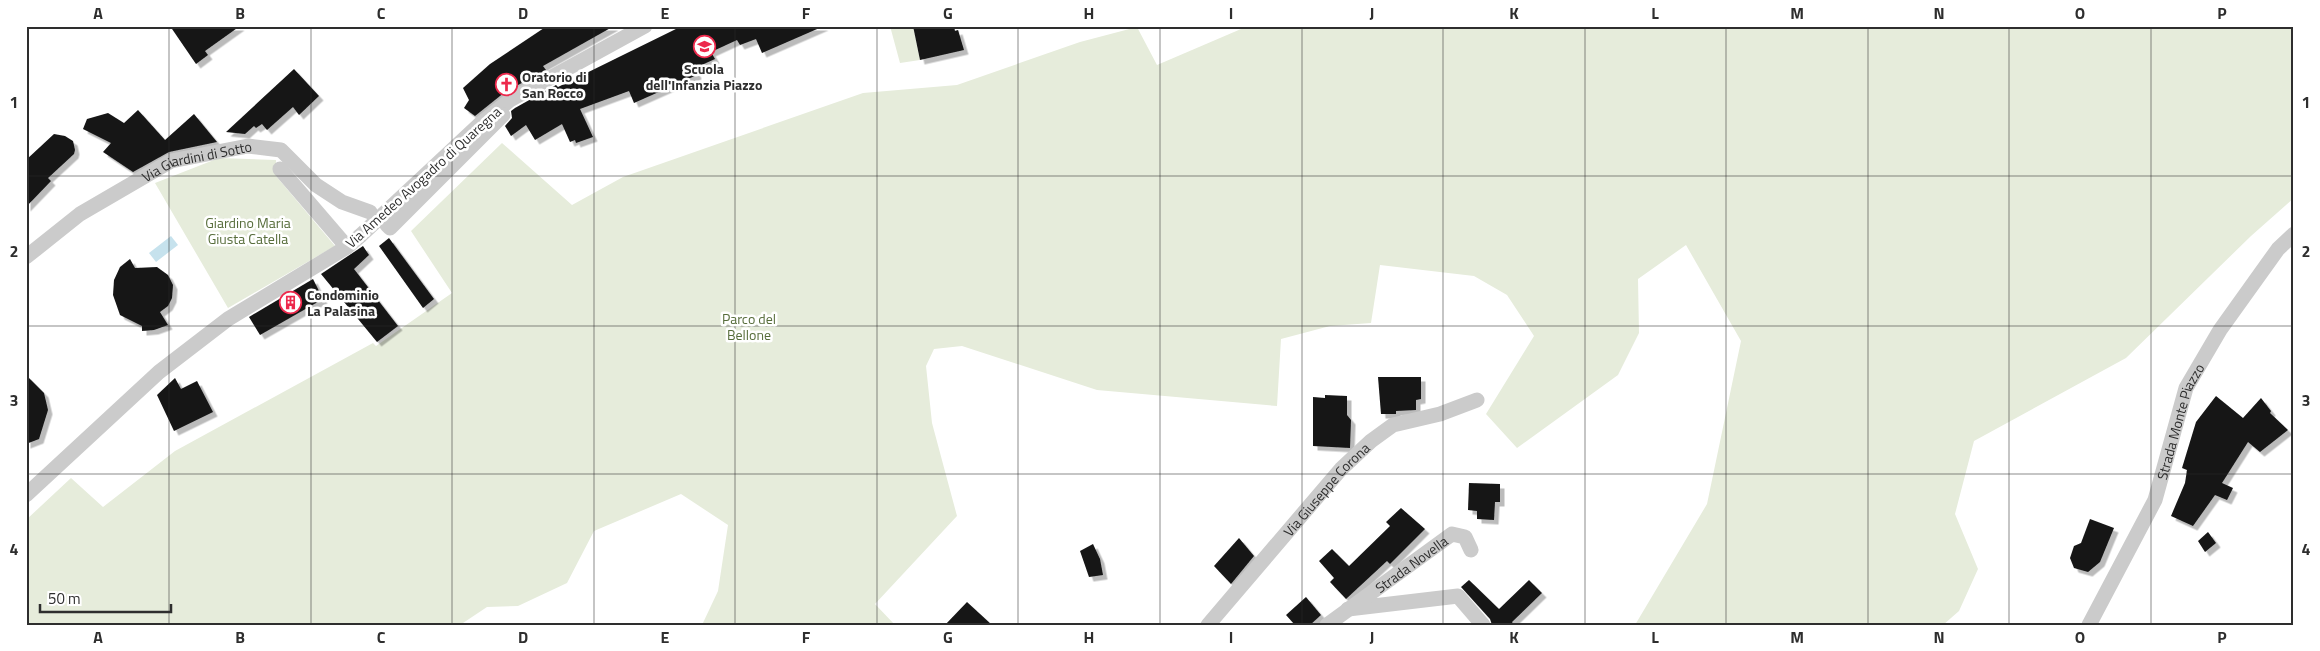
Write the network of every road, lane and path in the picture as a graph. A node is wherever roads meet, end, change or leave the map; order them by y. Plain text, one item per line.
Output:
1 (645, 26) edge
2 (510, 100) junction
3 (280, 169) dead end
4 (370, 212) dead end
5 (387, 225) dead end
6 (2294, 234) edge
7 (347, 247) junction
8 (26, 257) edge
9 (1476, 400) dead end
10 (26, 495) edge
11 (1471, 550) dead end
12 (1347, 610) junction
13 (1208, 625) edge
14 (1327, 625) edge
15 (1483, 625) edge
16 (2089, 625) edge

1 - 2 street, Via Amedeo Avogadro di Quaregna
2 - 5 street
2 - 7 street, Via Amedeo Avogadro di Quaregna, bridge
3 - 7 street
4 - 8 street, Via Giardini di Sotto
6 - 16 street, Strada Monte Piazzo
7 - 10 street, Via Amedeo Avogadro di Quaregna
9 - 13 street, Via Giuseppe Corona
11 - 12 street, Strada Novella
12 - 14 street, Strada Novella
12 - 15 street, Strada Novella

